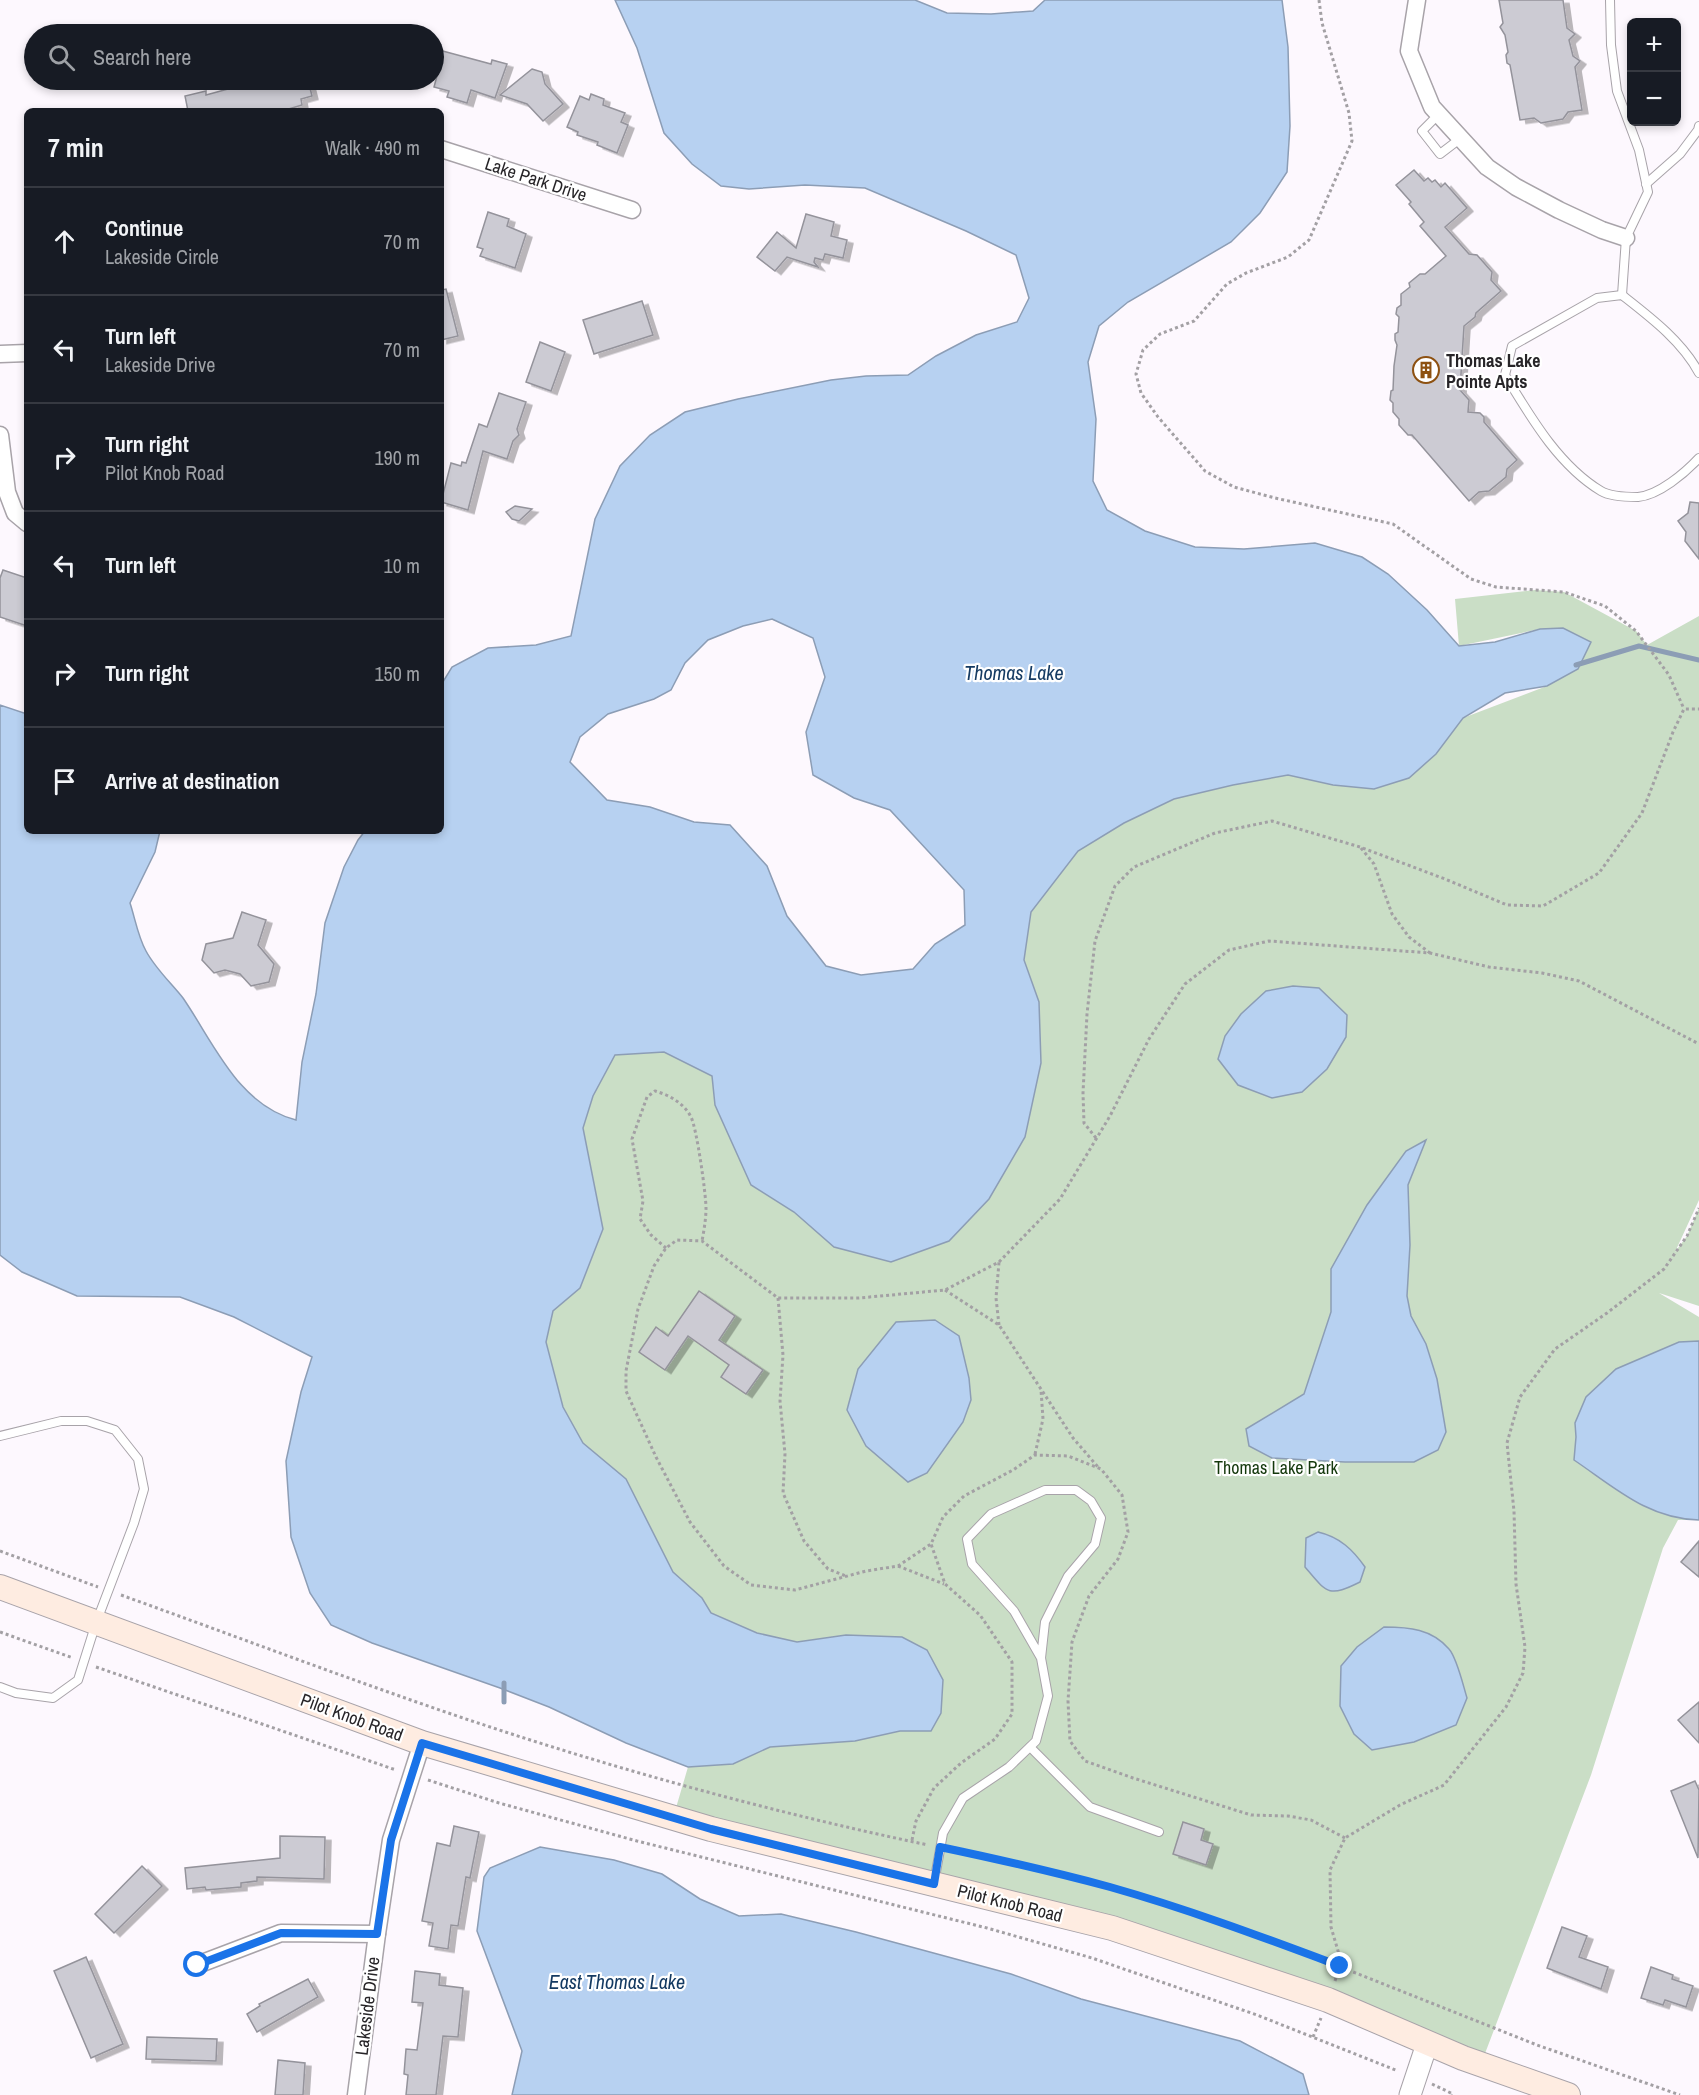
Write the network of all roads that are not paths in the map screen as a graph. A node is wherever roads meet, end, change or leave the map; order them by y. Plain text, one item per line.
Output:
1 (1417, 0) edge
2 (1610, 0) edge
3 (1439, 114) junction
4 (1699, 129) edge
5 (1461, 138) junction
6 (444, 150) edge
7 (1646, 184) junction
8 (632, 210) dead end
9 (1626, 238) junction
10 (1622, 295) junction
11 (24, 353) edge
12 (0, 354) edge
13 (1699, 374) edge
14 (0, 435) edge
15 (1699, 458) edge
16 (24, 520) edge
17 (0, 1436) edge
18 (0, 1587) edge
19 (96, 1623) junction
20 (1041, 1658) junction
21 (0, 1687) edge
22 (422, 1743) junction
23 (1030, 1747) junction
24 (1159, 1832) dead end
25 (934, 1884) junction
26 (377, 1934) junction
27 (197, 1965) dead end
28 (1427, 2044) junction
29 (1413, 2086) edge
30 (356, 2095) edge
31 (1568, 2095) edge

1 - 3 street
2 - 7 lane
3 - 5 street
3 - 5 lane
4 - 7 lane
5 - 9 street
6 - 8 street, Lake Park Drive
7 - 9 lane
9 - 10 lane
10 - 13 lane
10 - 15 lane
11 - 12 street
14 - 16 street
17 - 19 lane
18 - 19 main road, Pilot Knob Road
19 - 21 lane
19 - 22 main road, Pilot Knob Road
20 - 20 lane
20 - 23 lane
22 - 25 main road, Pilot Knob Road
22 - 26 street, Lakeside Drive
23 - 24 lane
23 - 25 lane
25 - 28 main road, Pilot Knob Road
26 - 27 street
26 - 30 street, Lakeside Drive
28 - 29 street
28 - 31 main road, Pilot Knob Road

